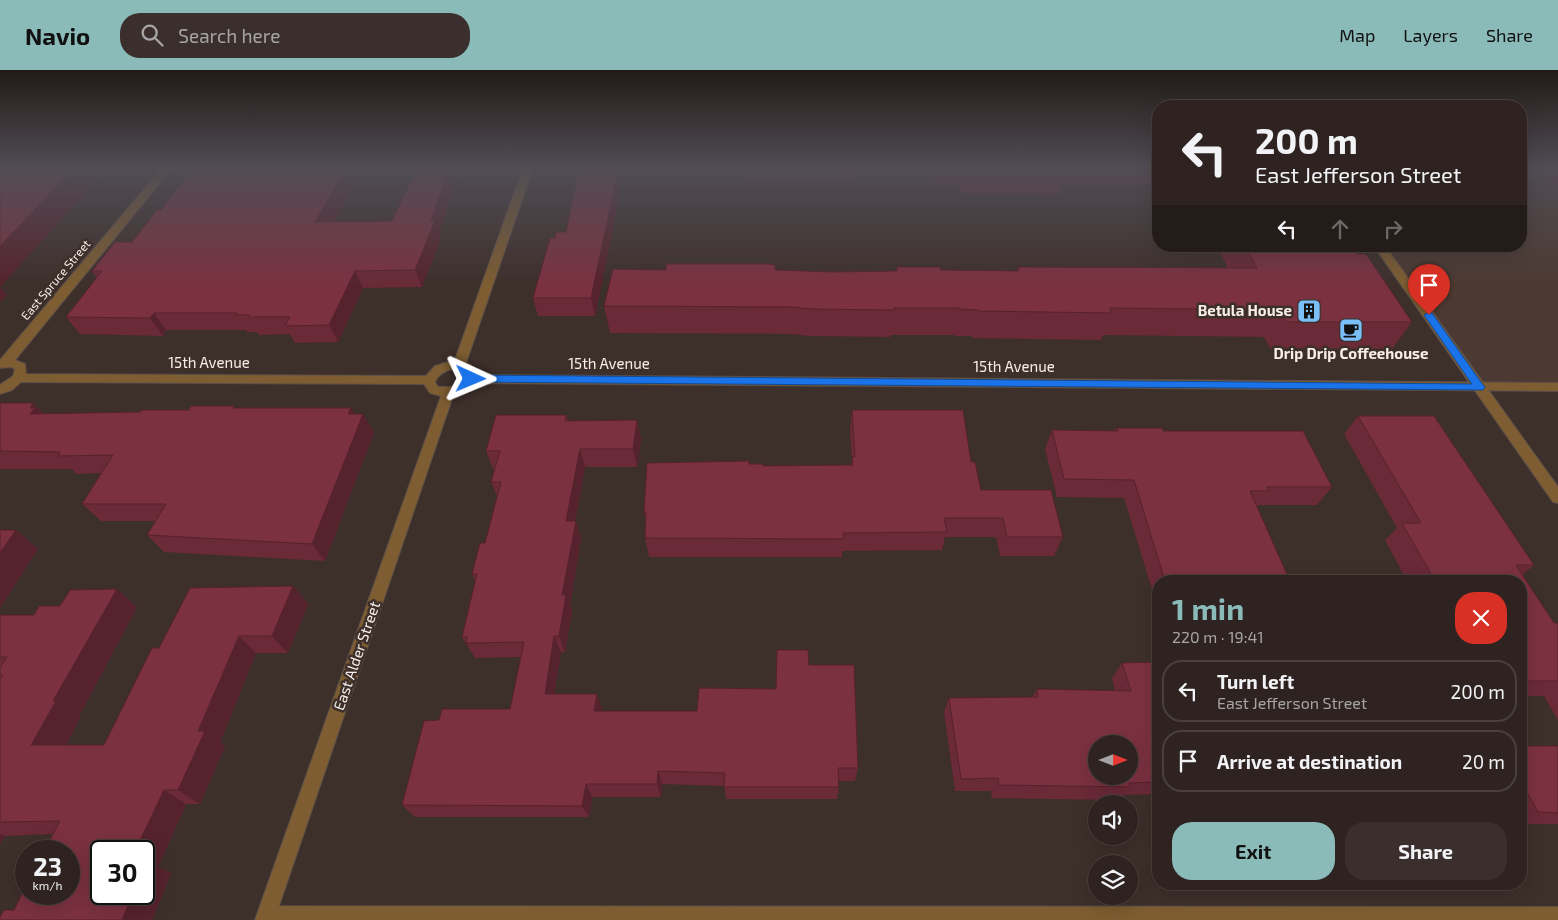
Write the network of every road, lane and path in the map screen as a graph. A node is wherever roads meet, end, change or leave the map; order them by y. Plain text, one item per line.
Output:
1 (134, 208) edge
2 (514, 208) edge
3 (1383, 252) edge
4 (3, 363) edge
5 (459, 365) junction
6 (18, 378) junction
7 (471, 379) junction
8 (430, 380) junction
9 (1480, 387) junction
10 (1558, 387) edge
11 (0, 390) edge
12 (448, 392) junction
13 (1558, 498) edge
14 (1558, 917) edge
15 (265, 918) edge

1 - 4 street, East Spruce Street
2 - 5 street
3 - 9 street
4 - 6 street
5 - 7 street
5 - 8 street
6 - 8 street, 15th Avenue
6 - 11 street
7 - 9 street, 15th Avenue
7 - 12 street
8 - 12 street
9 - 10 street, 15th Avenue
9 - 13 street
12 - 15 street, East Alder Street
14 - 15 street

